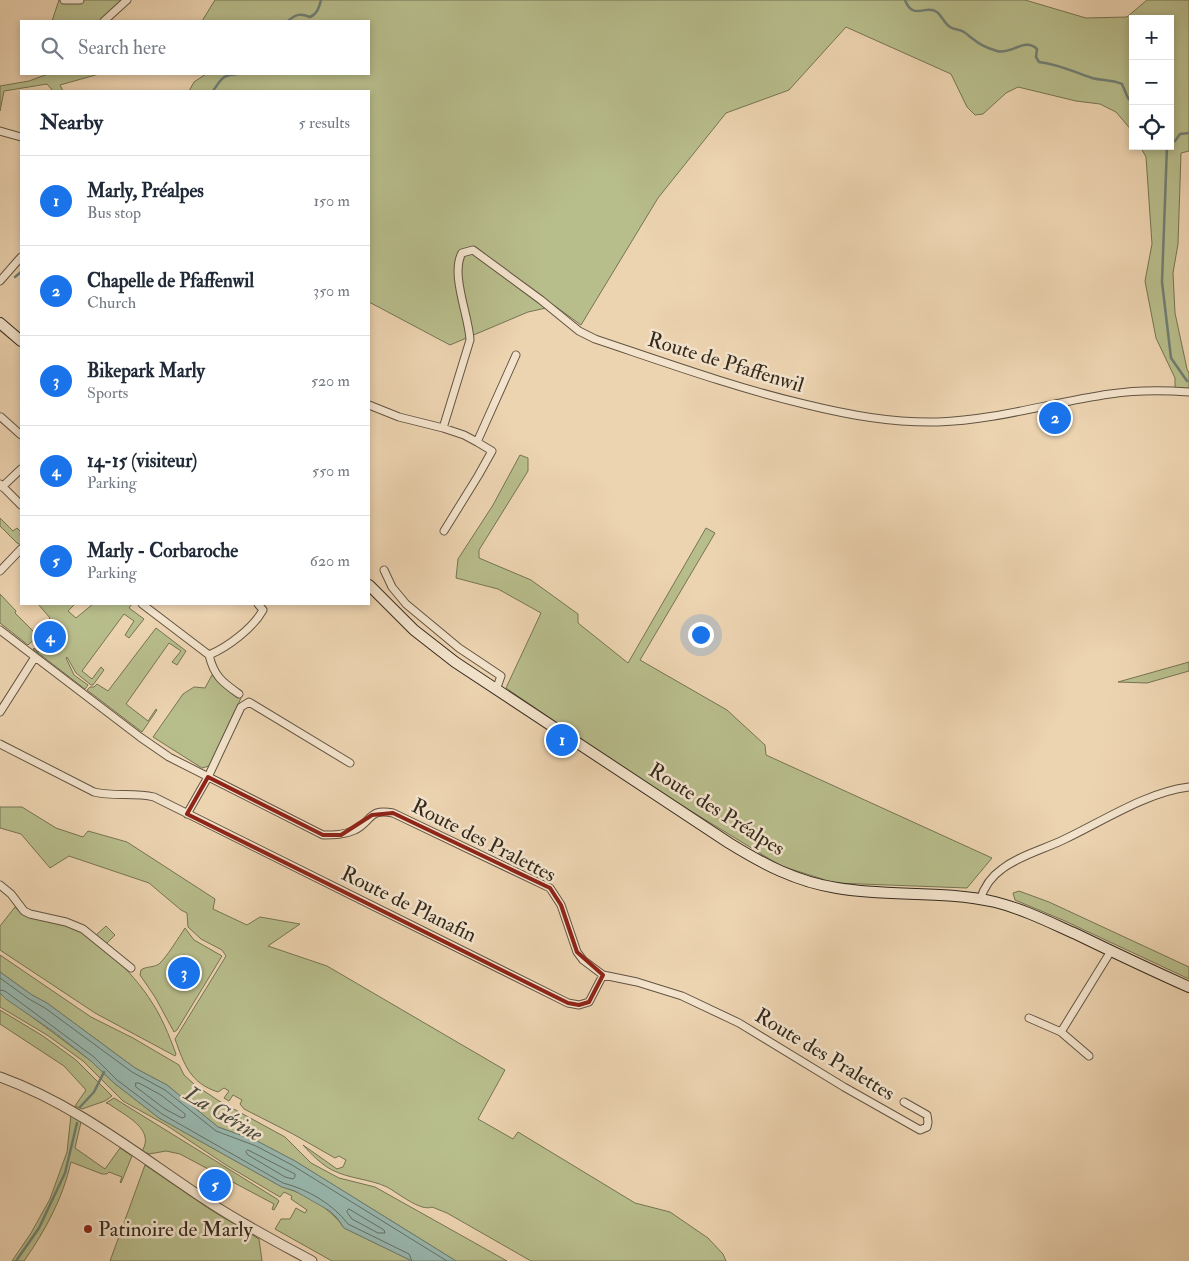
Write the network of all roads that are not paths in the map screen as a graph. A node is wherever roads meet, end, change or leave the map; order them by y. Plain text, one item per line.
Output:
1 (64, 0) edge
2 (80, 0) edge
3 (127, 0) edge
4 (105, 20) edge
5 (0, 131) edge
6 (20, 137) edge
7 (20, 259) edge
8 (0, 281) edge
9 (0, 323) edge
10 (20, 340) edge
11 (516, 355) dead end
12 (1189, 392) edge
13 (370, 405) edge
14 (1, 417) edge
15 (443, 428) junction
16 (20, 434) edge
17 (477, 442) junction
18 (20, 470) edge
19 (1, 486) edge
20 (20, 504) edge
21 (444, 531) dead end
22 (20, 550) edge
23 (384, 570) dead end
24 (0, 571) edge
25 (370, 587) edge
26 (143, 605) edge
27 (259, 605) edge
28 (0, 630) edge
29 (209, 655) junction
30 (35, 657) junction
31 (496, 690) junction
32 (239, 694) dead end
33 (0, 712) edge
34 (0, 744) edge
35 (350, 762) dead end
36 (208, 777) junction
37 (1189, 787) edge
38 (187, 814) junction
39 (0, 885) edge
40 (980, 900) junction
41 (1111, 950) junction
42 (131, 968) dead end
43 (603, 975) junction
44 (1189, 987) edge
45 (1029, 1018) dead end
46 (1061, 1032) junction
47 (1089, 1056) dead end
48 (0, 1076) edge
49 (904, 1102) dead end
50 (312, 1261) edge

1 - 2 street
3 - 4 street
5 - 6 street
7 - 8 street
9 - 10 main road
11 - 17 street
12 - 15 street, Route de Pfaffenwil
13 - 15 street
14 - 16 street
15 - 17 street
17 - 21 street
18 - 19 street
19 - 20 street
22 - 24 street
23 - 31 street
25 - 31 main road, Route des Préalpes
26 - 29 street
27 - 29 street
28 - 30 street, Route des Pralettes
29 - 32 street
30 - 33 street
30 - 36 street, Route des Pralettes
31 - 40 main road, Route des Préalpes
34 - 38 street, Route de Planafin
35 - 36 street
36 - 38 street
36 - 43 street, Route des Pralettes
37 - 40 street
38 - 43 street, Route de Planafin
39 - 42 street
40 - 41 main road, Route des Préalpes
41 - 44 main road, Route des Préalpes
41 - 46 street
43 - 49 street, Route des Pralettes
45 - 46 street
46 - 47 street
48 - 50 street

